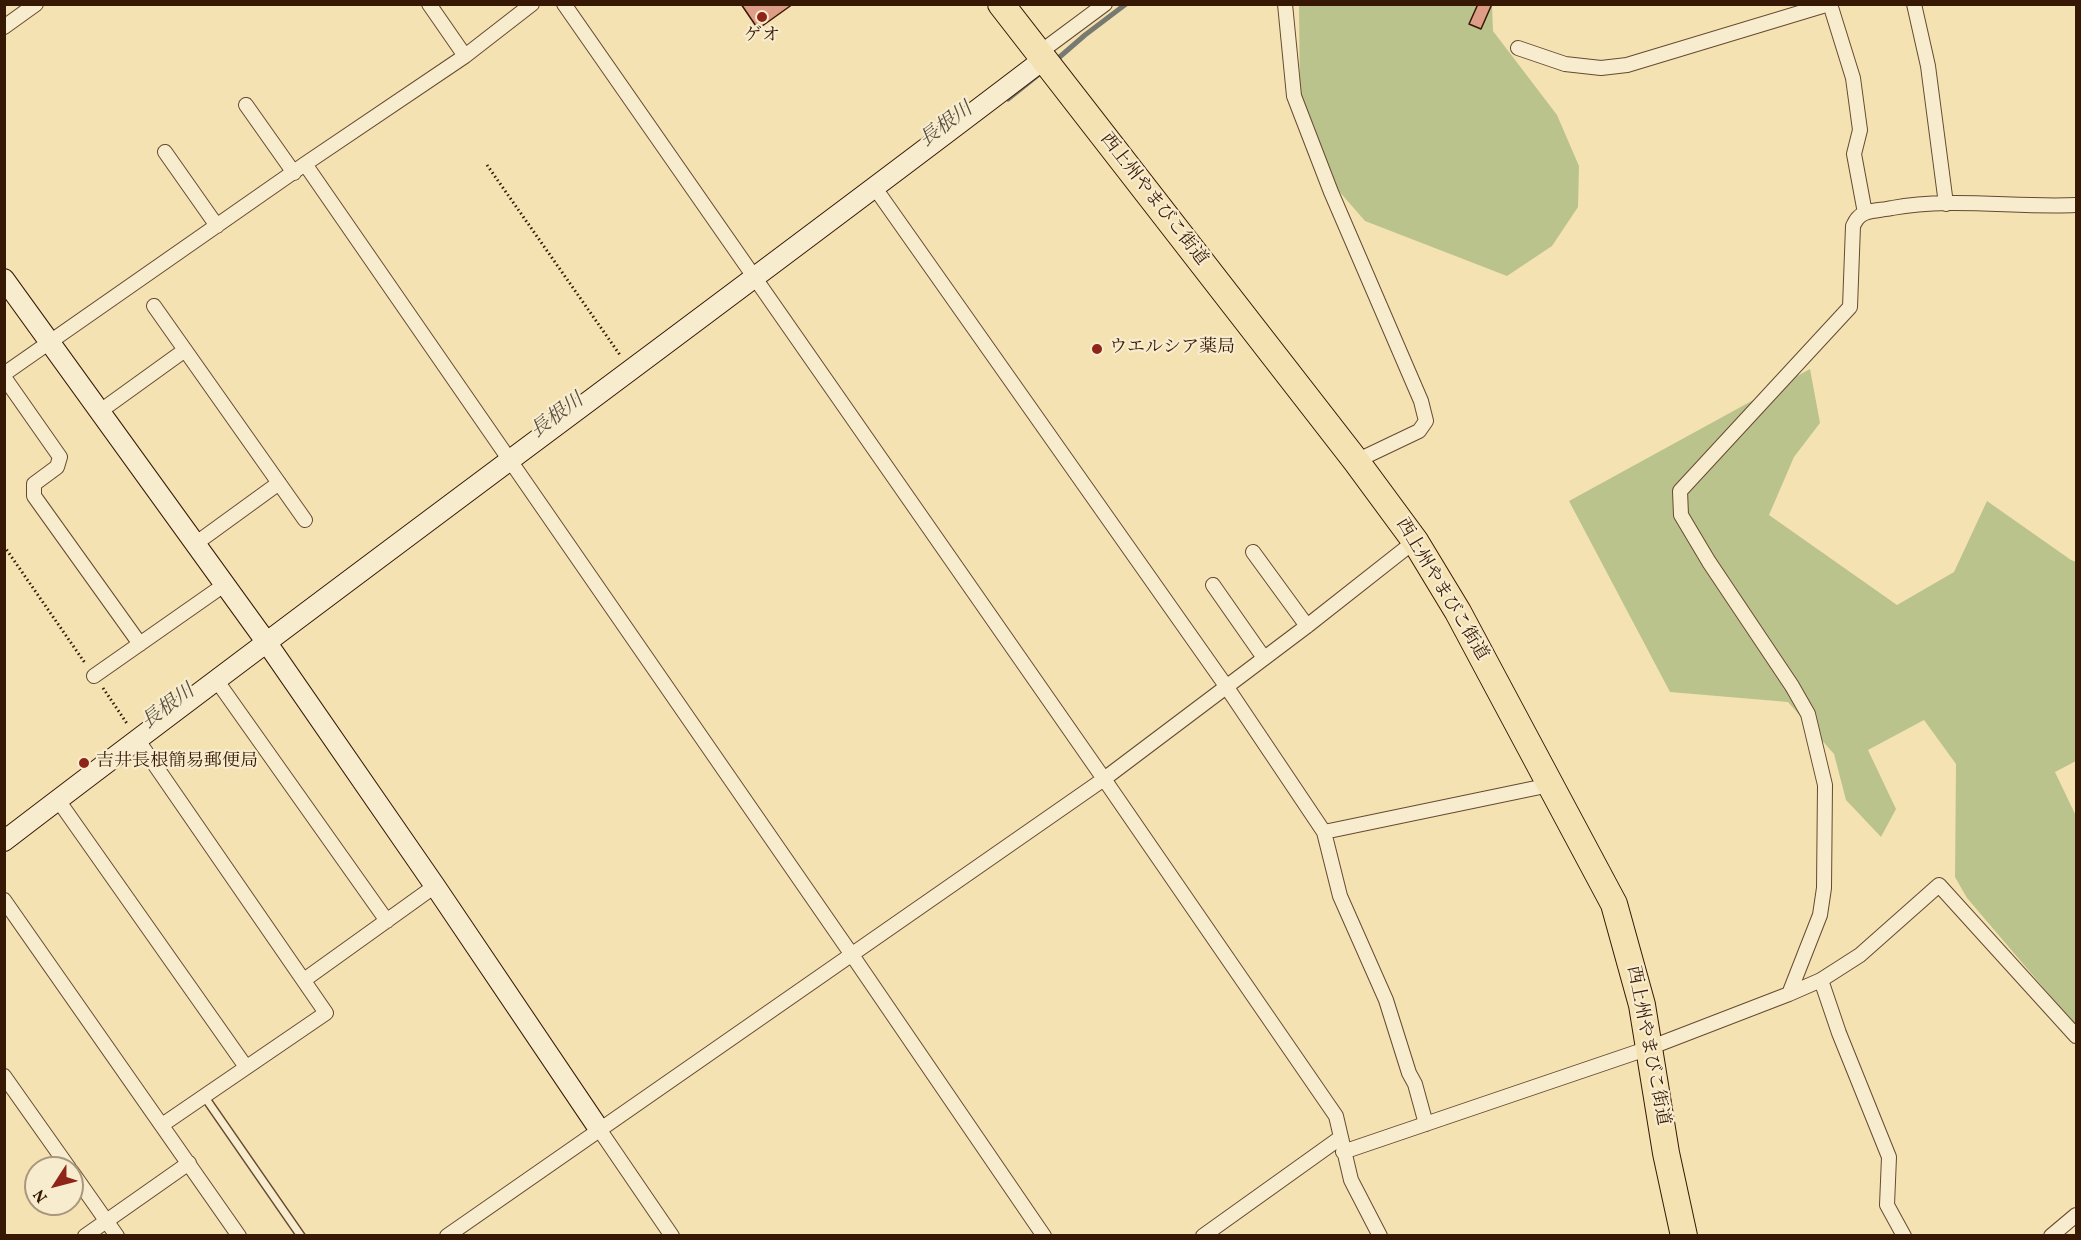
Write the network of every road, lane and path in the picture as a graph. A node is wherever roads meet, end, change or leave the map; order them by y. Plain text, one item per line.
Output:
1 (36, 4) edge
2 (429, 4) edge
3 (532, 4) edge
4 (564, 4) edge
5 (1001, 4) edge
6 (1105, 4) edge
7 (1285, 4) edge
8 (1830, 4) edge
9 (1914, 4) edge
10 (4, 27) edge
11 (1518, 48) dead end
12 (465, 56) junction
13 (1041, 56) junction
14 (246, 105) dead end
15 (165, 152) dead end
16 (487, 165) dead end
17 (300, 169) junction
18 (875, 188) junction
19 (1946, 204) junction
20 (2076, 205) edge
21 (1865, 213) junction
22 (217, 226) junction
23 (756, 278) junction
24 (4, 279) edge
25 (154, 306) dead end
26 (49, 342) junction
27 (185, 350) junction
28 (631, 371) junction
29 (4, 375) edge
30 (99, 412) junction
31 (1356, 461) junction
32 (510, 462) junction
33 (279, 483) junction
34 (305, 520) dead end
35 (1415, 541) junction
36 (195, 544) junction
37 (4, 546) edge
38 (1253, 552) dead end
39 (225, 585) junction
40 (1213, 585) dead end
41 (1307, 626) junction
42 (267, 643) junction
43 (140, 644) junction
44 (1264, 658) junction
45 (94, 676) junction
46 (216, 681) junction
47 (1226, 686) junction
48 (137, 739) junction
49 (1104, 779) junction
50 (1550, 784) junction
51 (58, 800) junction
52 (1324, 832) junction
53 (4, 840) edge
54 (435, 886) junction
55 (4, 900) edge
56 (387, 921) junction
57 (852, 955) junction
58 (304, 980) junction
59 (1821, 980) junction
60 (1789, 994) junction
61 (2076, 1036) edge
62 (1649, 1048) junction
63 (246, 1067) junction
64 (4, 1076) edge
65 (204, 1096) junction
66 (1426, 1124) junction
67 (162, 1125) junction
68 (599, 1129) junction
69 (1340, 1138) junction
70 (1343, 1152) junction
71 (61, 1156) edge
72 (189, 1163) junction
73 (84, 1189) edge
74 (2076, 1215) edge
75 (106, 1221) junction
76 (85, 1236) edge
77 (117, 1236) edge
78 (239, 1236) edge
79 (301, 1236) edge
80 (447, 1236) edge
81 (672, 1236) edge
82 (1044, 1236) edge
83 (1203, 1236) edge
84 (1380, 1236) edge
85 (1684, 1236) edge
86 (1904, 1236) edge
87 (2051, 1236) edge

1 - 10 street
2 - 12 street
3 - 12 street
4 - 23 street
5 - 13 highway, 西上州やまびこ街道
6 - 13 street
7 - 31 street
8 - 11 street
8 - 21 street
9 - 19 street
12 - 17 street
13 - 18 street
13 - 31 highway, 西上州やまびこ街道
14 - 17 street
15 - 22 street
16 - 28 path
17 - 22 street
17 - 32 street
18 - 23 street
18 - 47 street
19 - 20 street
19 - 21 street
21 - 60 street
22 - 26 street
23 - 28 street
23 - 49 street
24 - 26 street
25 - 27 street
26 - 29 street
26 - 30 street
27 - 30 street
27 - 33 street
28 - 32 street
29 - 43 street
30 - 36 street
31 - 35 highway, 西上州やまびこ街道
32 - 42 street
32 - 57 street
33 - 34 street
33 - 36 street
35 - 41 street
35 - 50 highway, 西上州やまびこ街道
36 - 39 street
37 - 45 path
38 - 41 street
39 - 42 street
39 - 43 street
40 - 44 street
41 - 44 street
42 - 46 street
42 - 54 street
43 - 45 street
44 - 47 street
45 - 48 path
46 - 48 street
46 - 56 street
47 - 49 street
47 - 52 street
48 - 51 street
48 - 58 street
49 - 57 street
49 - 69 street
50 - 52 street
50 - 62 highway, 西上州やまびこ街道
51 - 53 street
51 - 63 street
52 - 66 street
54 - 56 street
54 - 68 street
55 - 67 street
56 - 58 street
57 - 68 street
57 - 82 street
58 - 63 street
59 - 60 street
59 - 61 street
59 - 86 street
60 - 62 street
62 - 66 street
62 - 85 highway, 西上州やまびこ街道
63 - 65 street
64 - 71 street
65 - 67 street
65 - 79 lane
66 - 70 street
67 - 72 street
68 - 80 street
68 - 81 street
69 - 70 street
69 - 83 street
70 - 84 street
72 - 75 street
72 - 78 street
73 - 75 street
74 - 87 street
75 - 76 street
75 - 77 street

